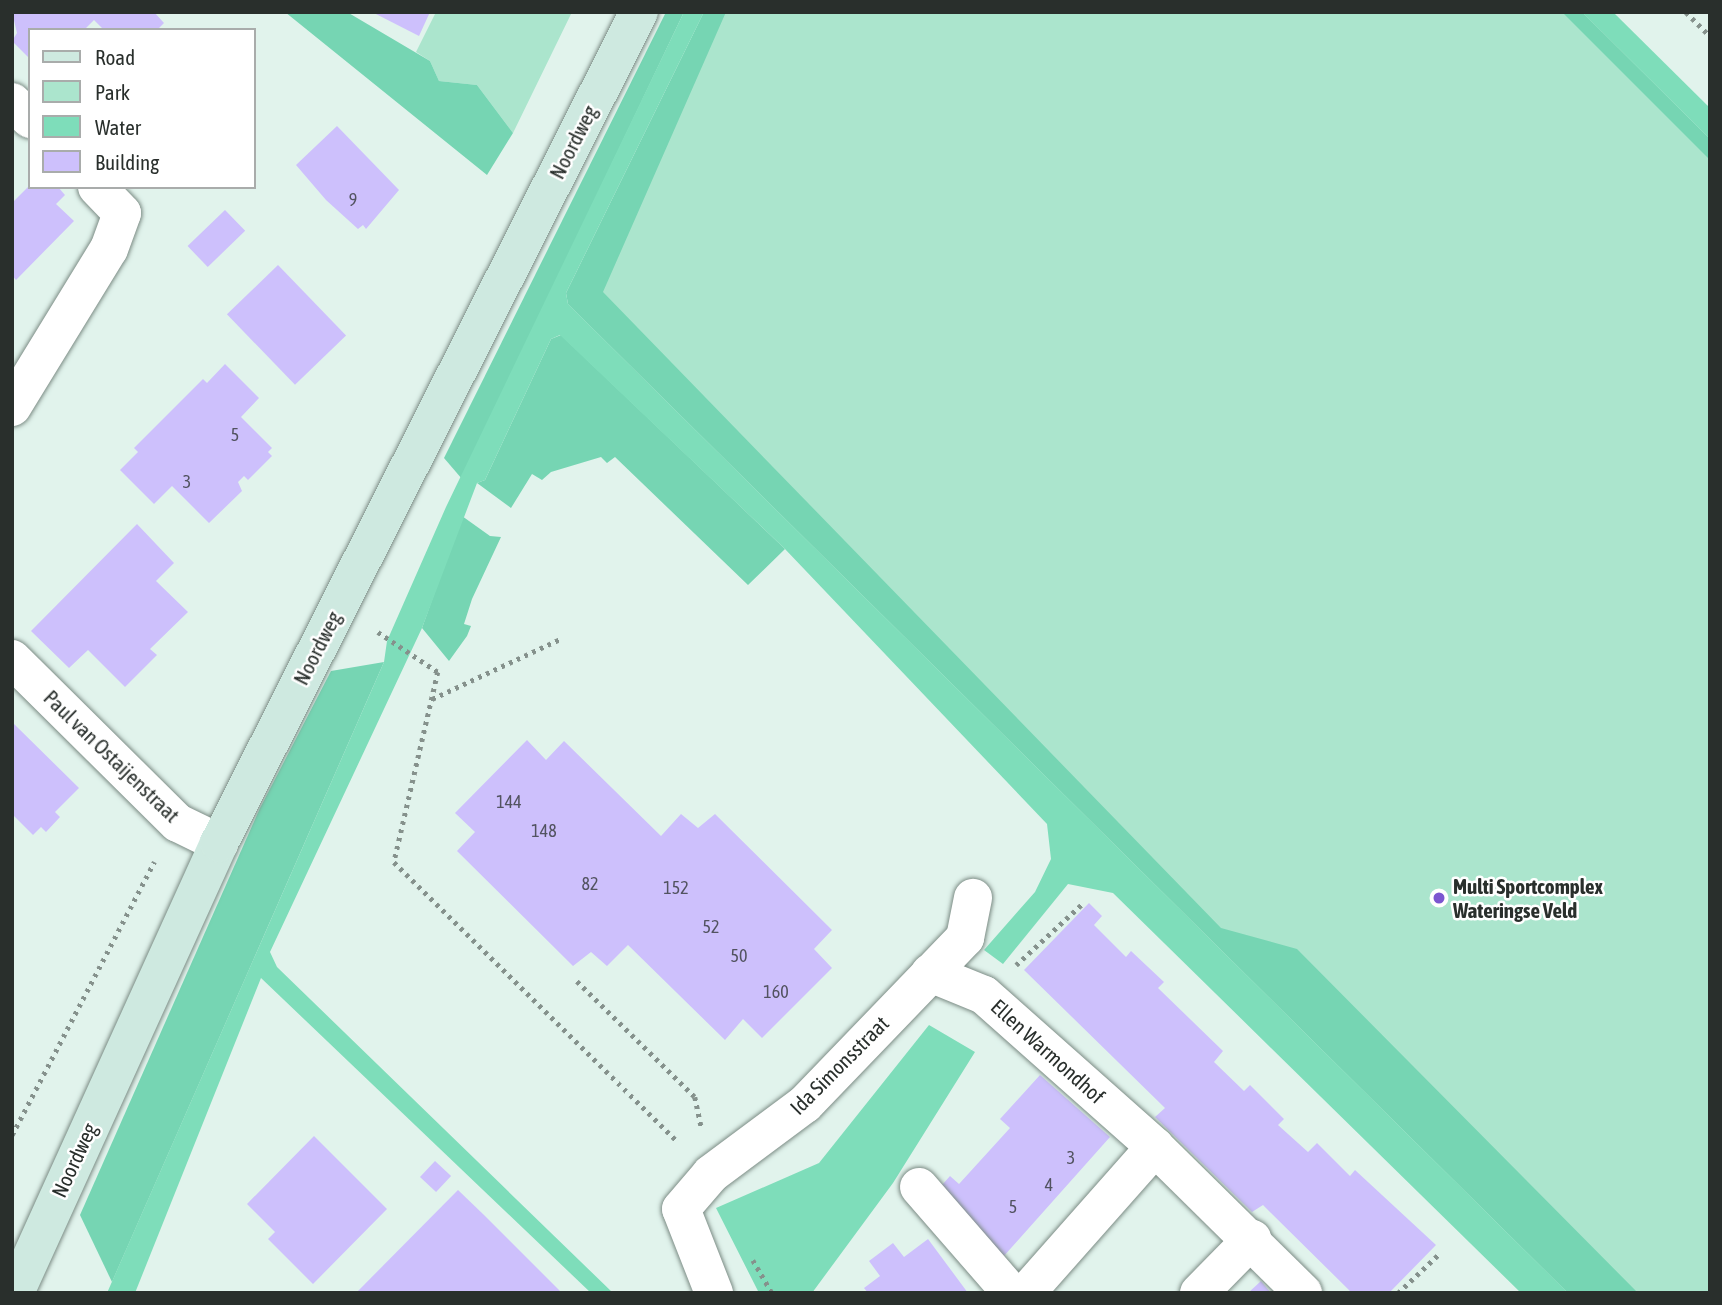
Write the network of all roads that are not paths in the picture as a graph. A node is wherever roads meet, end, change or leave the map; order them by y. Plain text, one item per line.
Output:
1 (639, 12) edge
2 (12, 102) edge
3 (28, 117) edge
4 (99, 189) edge
5 (12, 407) edge
6 (12, 659) edge
7 (219, 842) junction
8 (973, 898) dead end
9 (930, 973) junction
10 (1155, 1147) junction
11 (919, 1187) dead end
12 (1252, 1239) junction
13 (16, 1281) edge
14 (714, 1293) edge
15 (1011, 1293) edge
16 (1026, 1293) edge
17 (1199, 1293) edge
18 (1303, 1293) edge

1 - 7 street, Noordweg
2 - 3 street
4 - 5 street
6 - 7 street, Paul van Ostaijenstraat
7 - 13 street, Noordweg
8 - 9 street, Ida Simonsstraat
9 - 10 street, Ellen Warmondhof
9 - 14 street, Ida Simonsstraat
10 - 12 street, Ellen Warmondhof
10 - 16 street
11 - 15 street
12 - 17 street
12 - 18 street, Ellen Warmondhof

